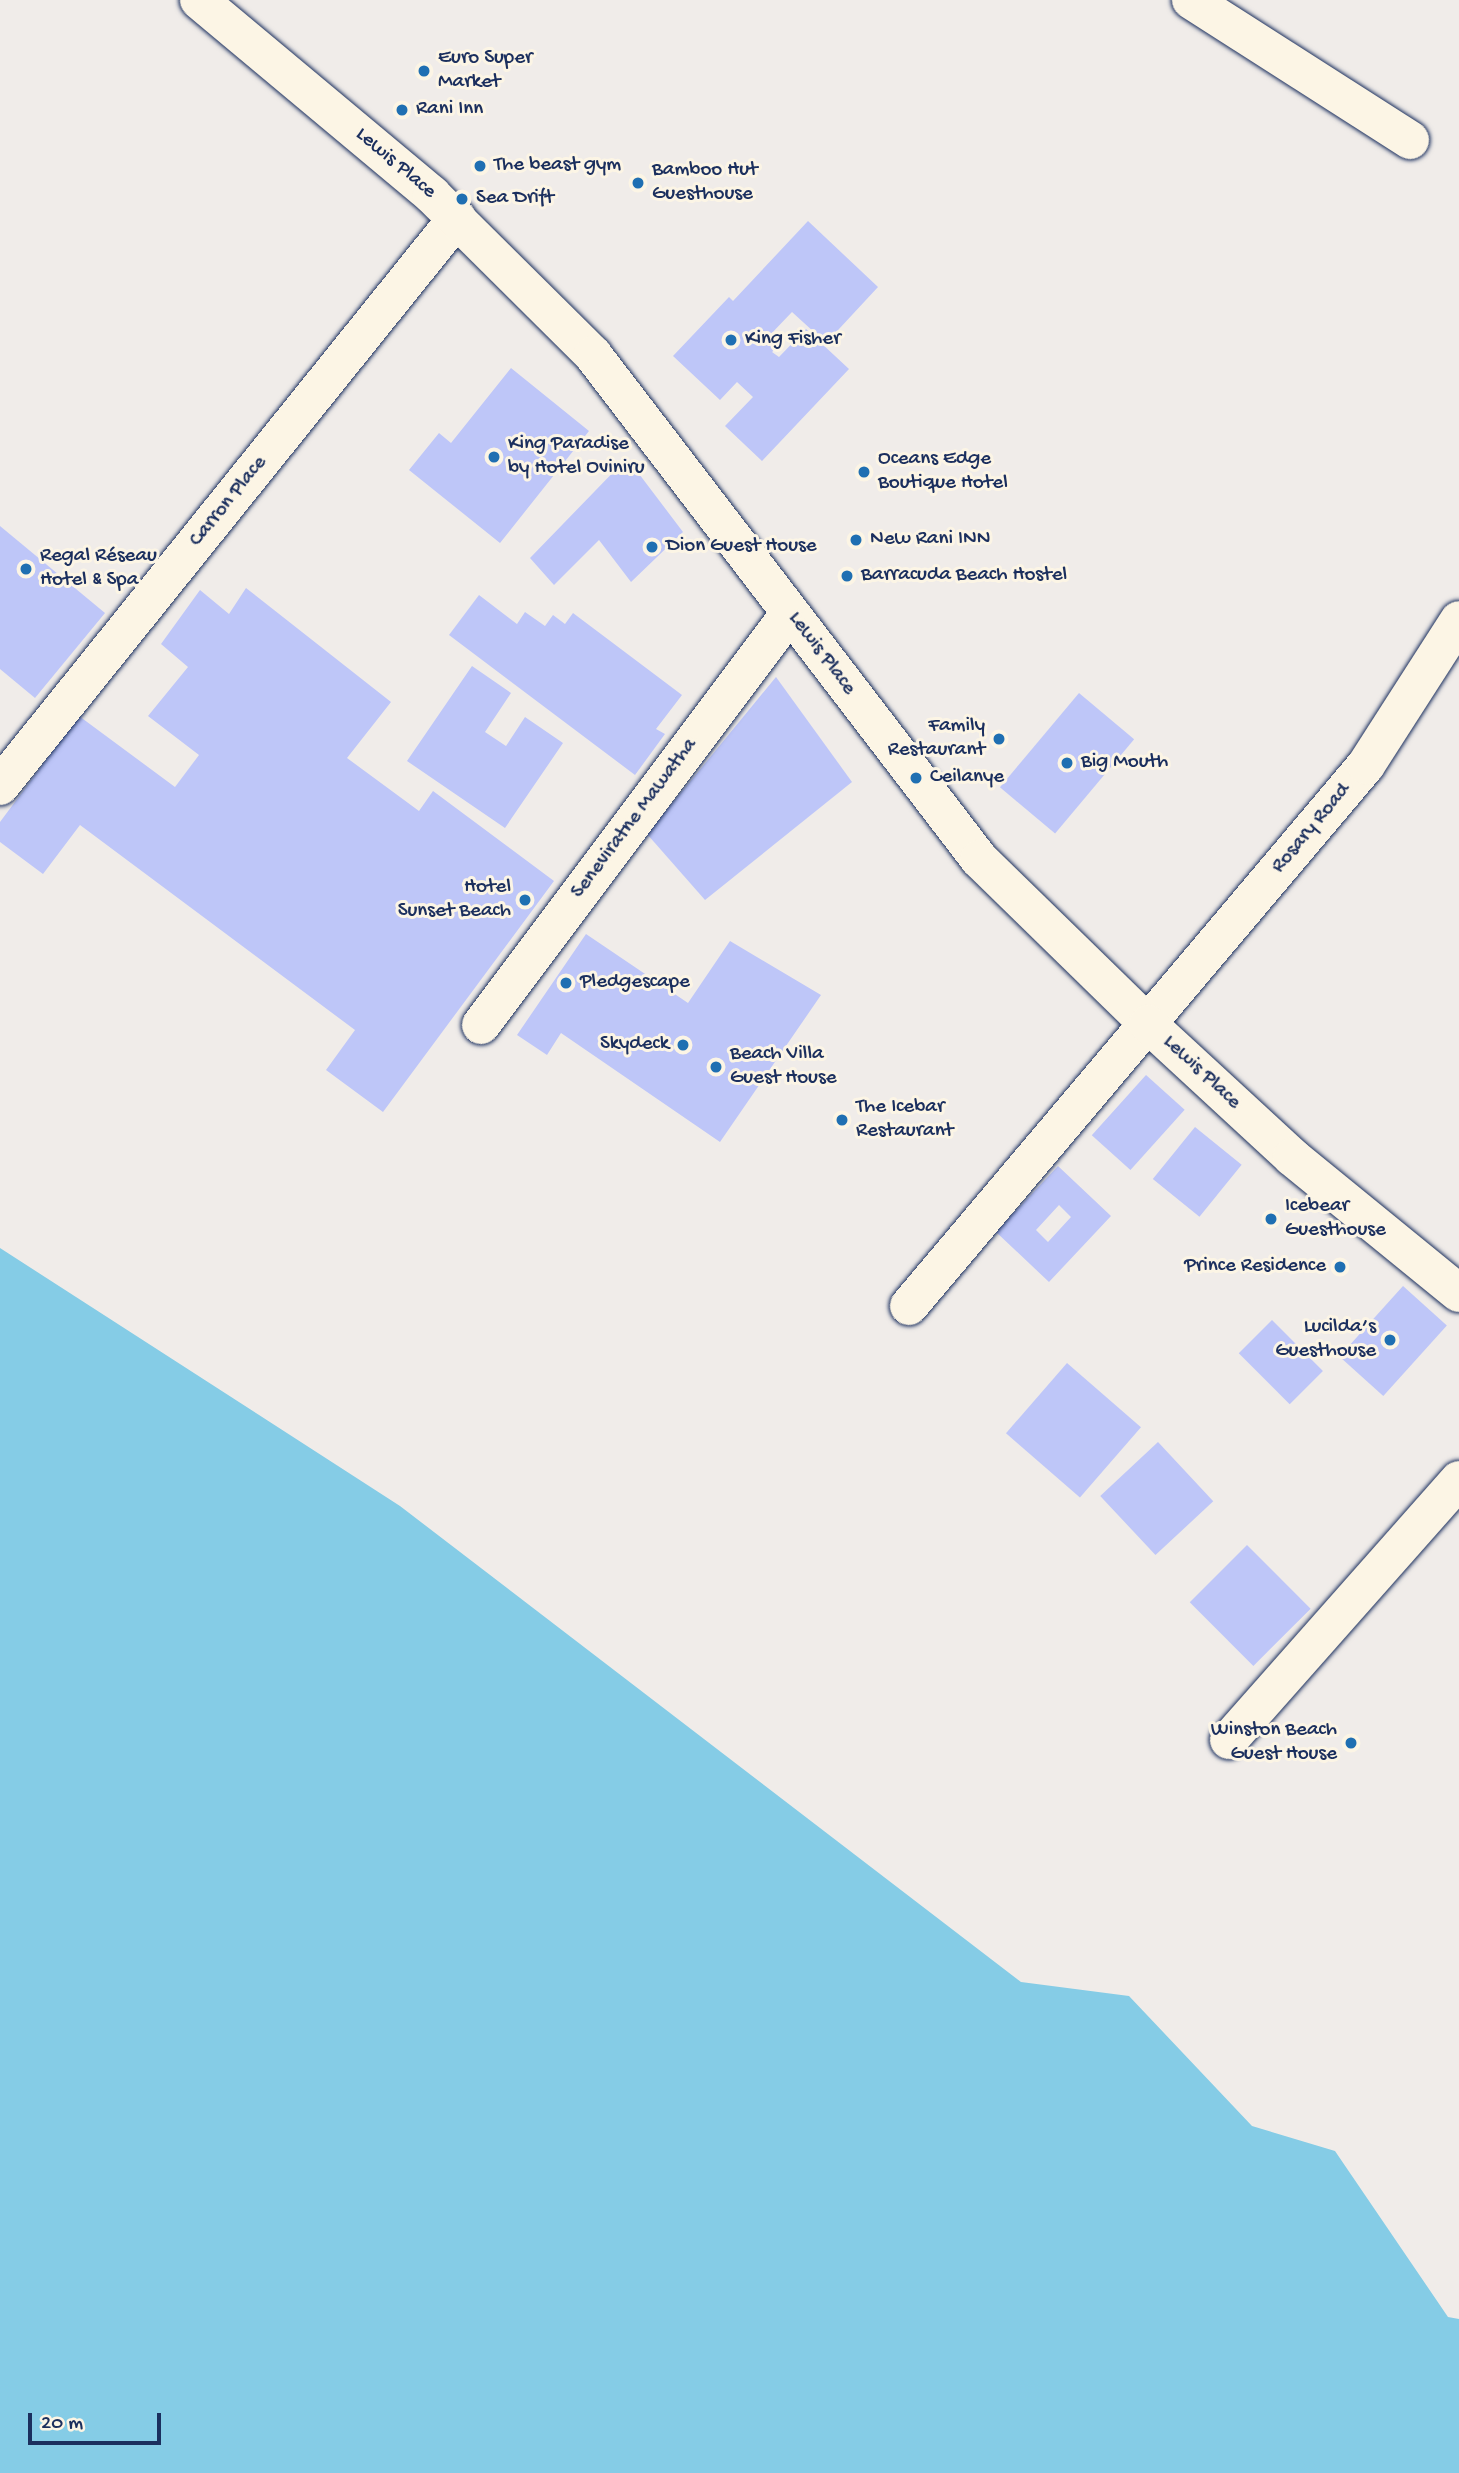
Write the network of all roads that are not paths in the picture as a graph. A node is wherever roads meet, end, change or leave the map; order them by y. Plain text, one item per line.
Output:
1 (199, 0) edge
2 (1191, 0) edge
3 (1410, 140) dead end
4 (457, 218) junction
5 (790, 613) junction
6 (1459, 620) edge
7 (0, 786) edge
8 (1148, 1024) junction
9 (481, 1025) dead end
10 (1459, 1293) edge
11 (909, 1306) dead end
12 (1459, 1480) edge
13 (1229, 1740) dead end

1 - 4 street, Lewis Place
2 - 3 street
4 - 5 street, Lewis Place
4 - 7 street, Carron Place
5 - 8 street, Lewis Place
5 - 9 street, Seneviratne Mawatha
6 - 8 street, Rosary Road
8 - 10 street, Lewis Place
8 - 11 street, Rosary Road
12 - 13 street

